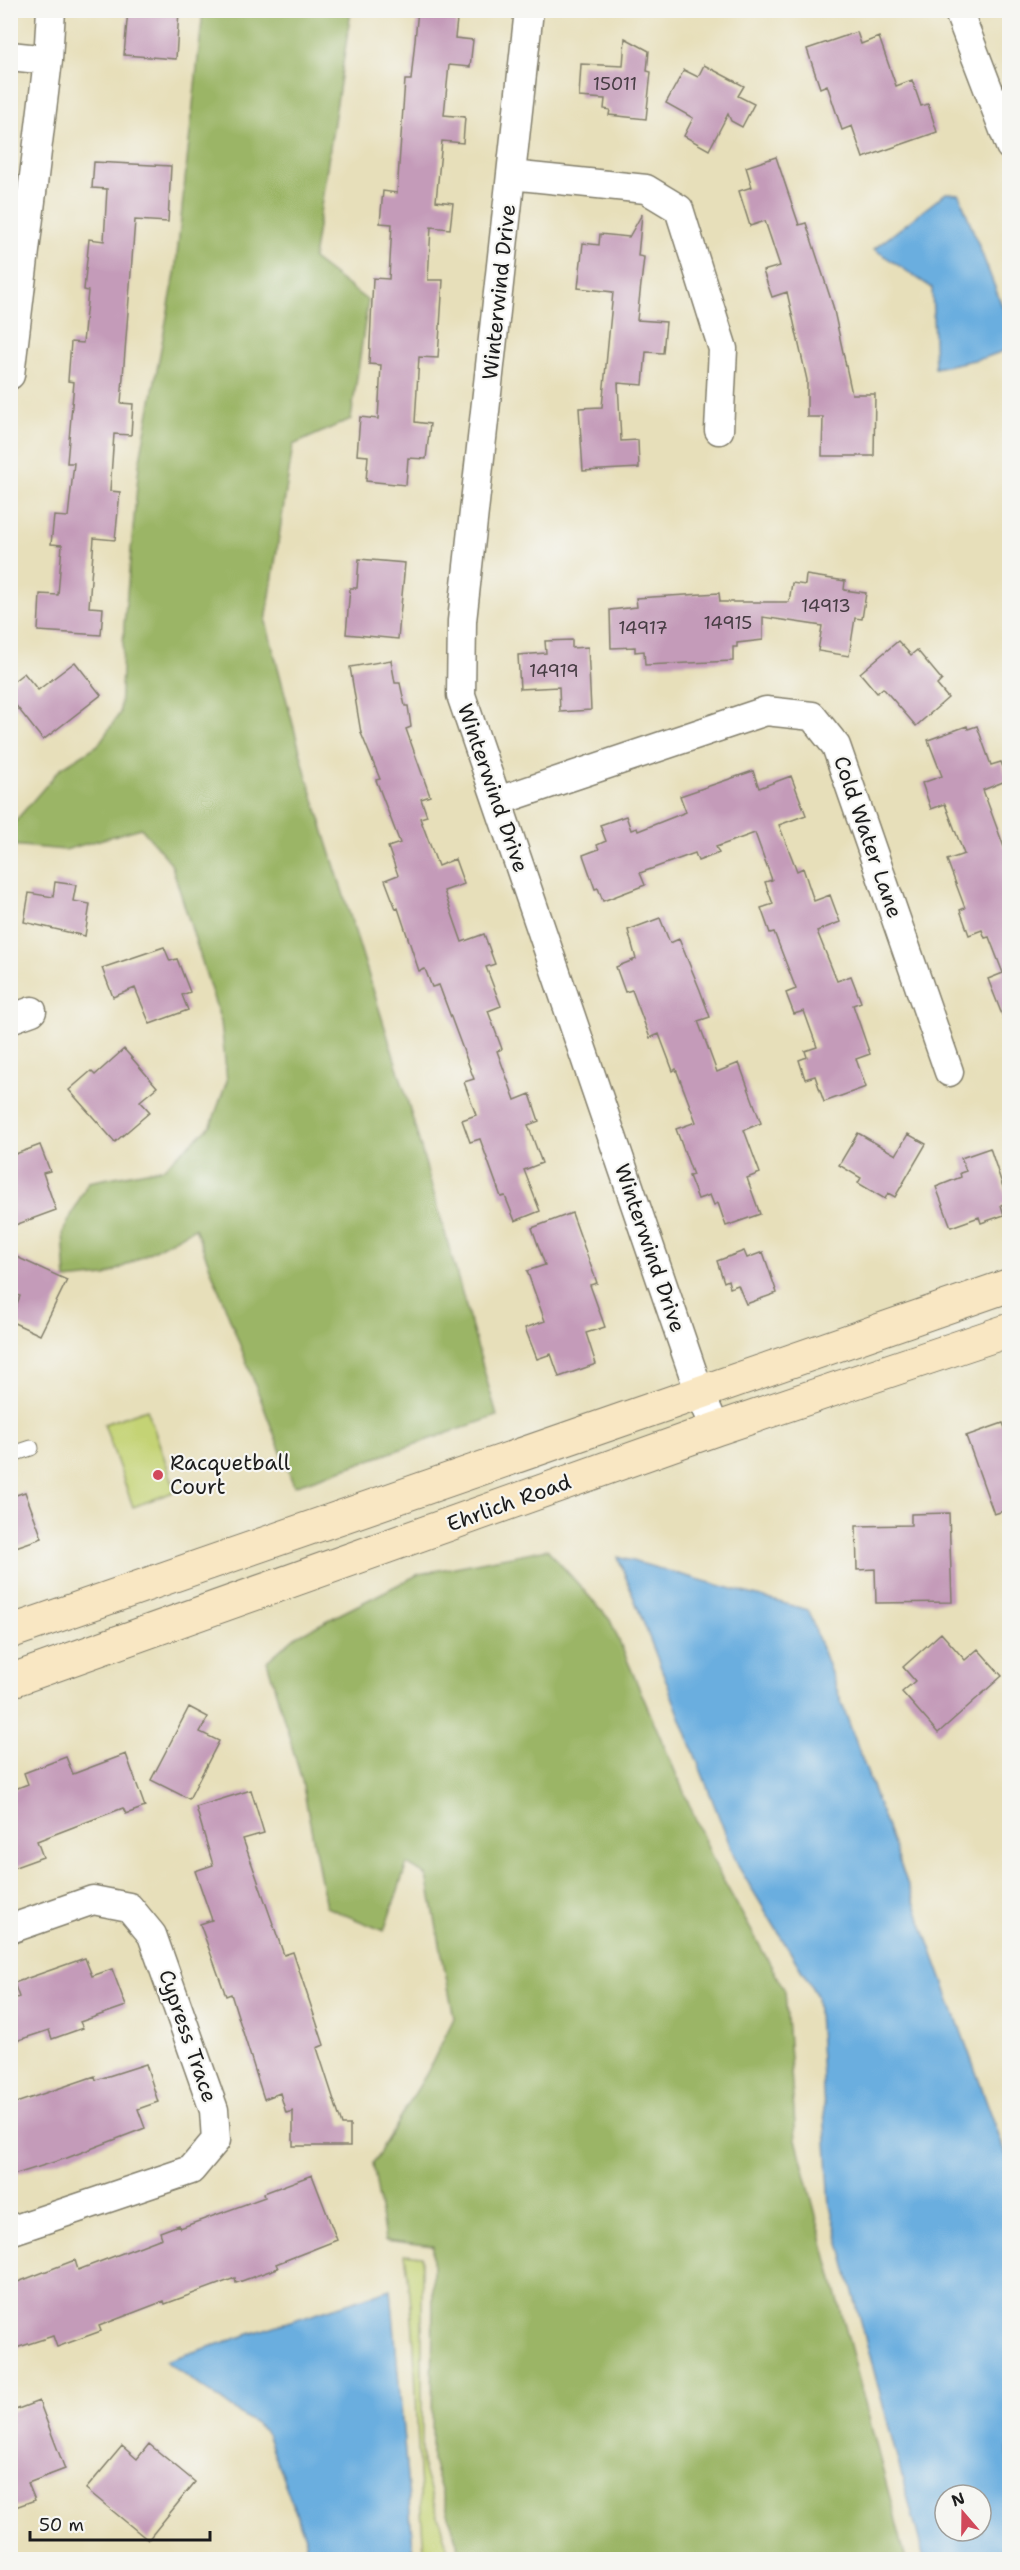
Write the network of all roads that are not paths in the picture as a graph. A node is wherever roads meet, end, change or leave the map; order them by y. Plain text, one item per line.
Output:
1 (51, 10) edge
2 (529, 10) edge
3 (958, 10) edge
4 (10, 56) edge
5 (48, 60) junction
6 (1010, 146) edge
7 (511, 176) junction
8 (10, 375) edge
9 (719, 430) dead end
10 (498, 801) junction
11 (949, 1072) dead end
12 (1010, 1285) edge
13 (1010, 1330) edge
14 (699, 1391) junction
15 (716, 1429) junction
16 (31, 1448) dead end
17 (10, 1455) edge
18 (10, 1632) edge
19 (10, 1681) edge
20 (10, 1929) edge
21 (10, 2232) edge

1 - 5 street
2 - 7 street, Winterwind Drive
3 - 6 street
4 - 5 street
5 - 8 street
7 - 9 street
7 - 10 street, Winterwind Drive
10 - 11 street, Cold Water Lane
10 - 14 street, Winterwind Drive
12 - 14 main road, Ehrlich Road
13 - 15 main road, Ehrlich Road
14 - 15 street, Winterwind Drive
14 - 18 main road, Ehrlich Road
15 - 19 main road, Ehrlich Road
16 - 17 lane
20 - 21 street, Cypress Trace

